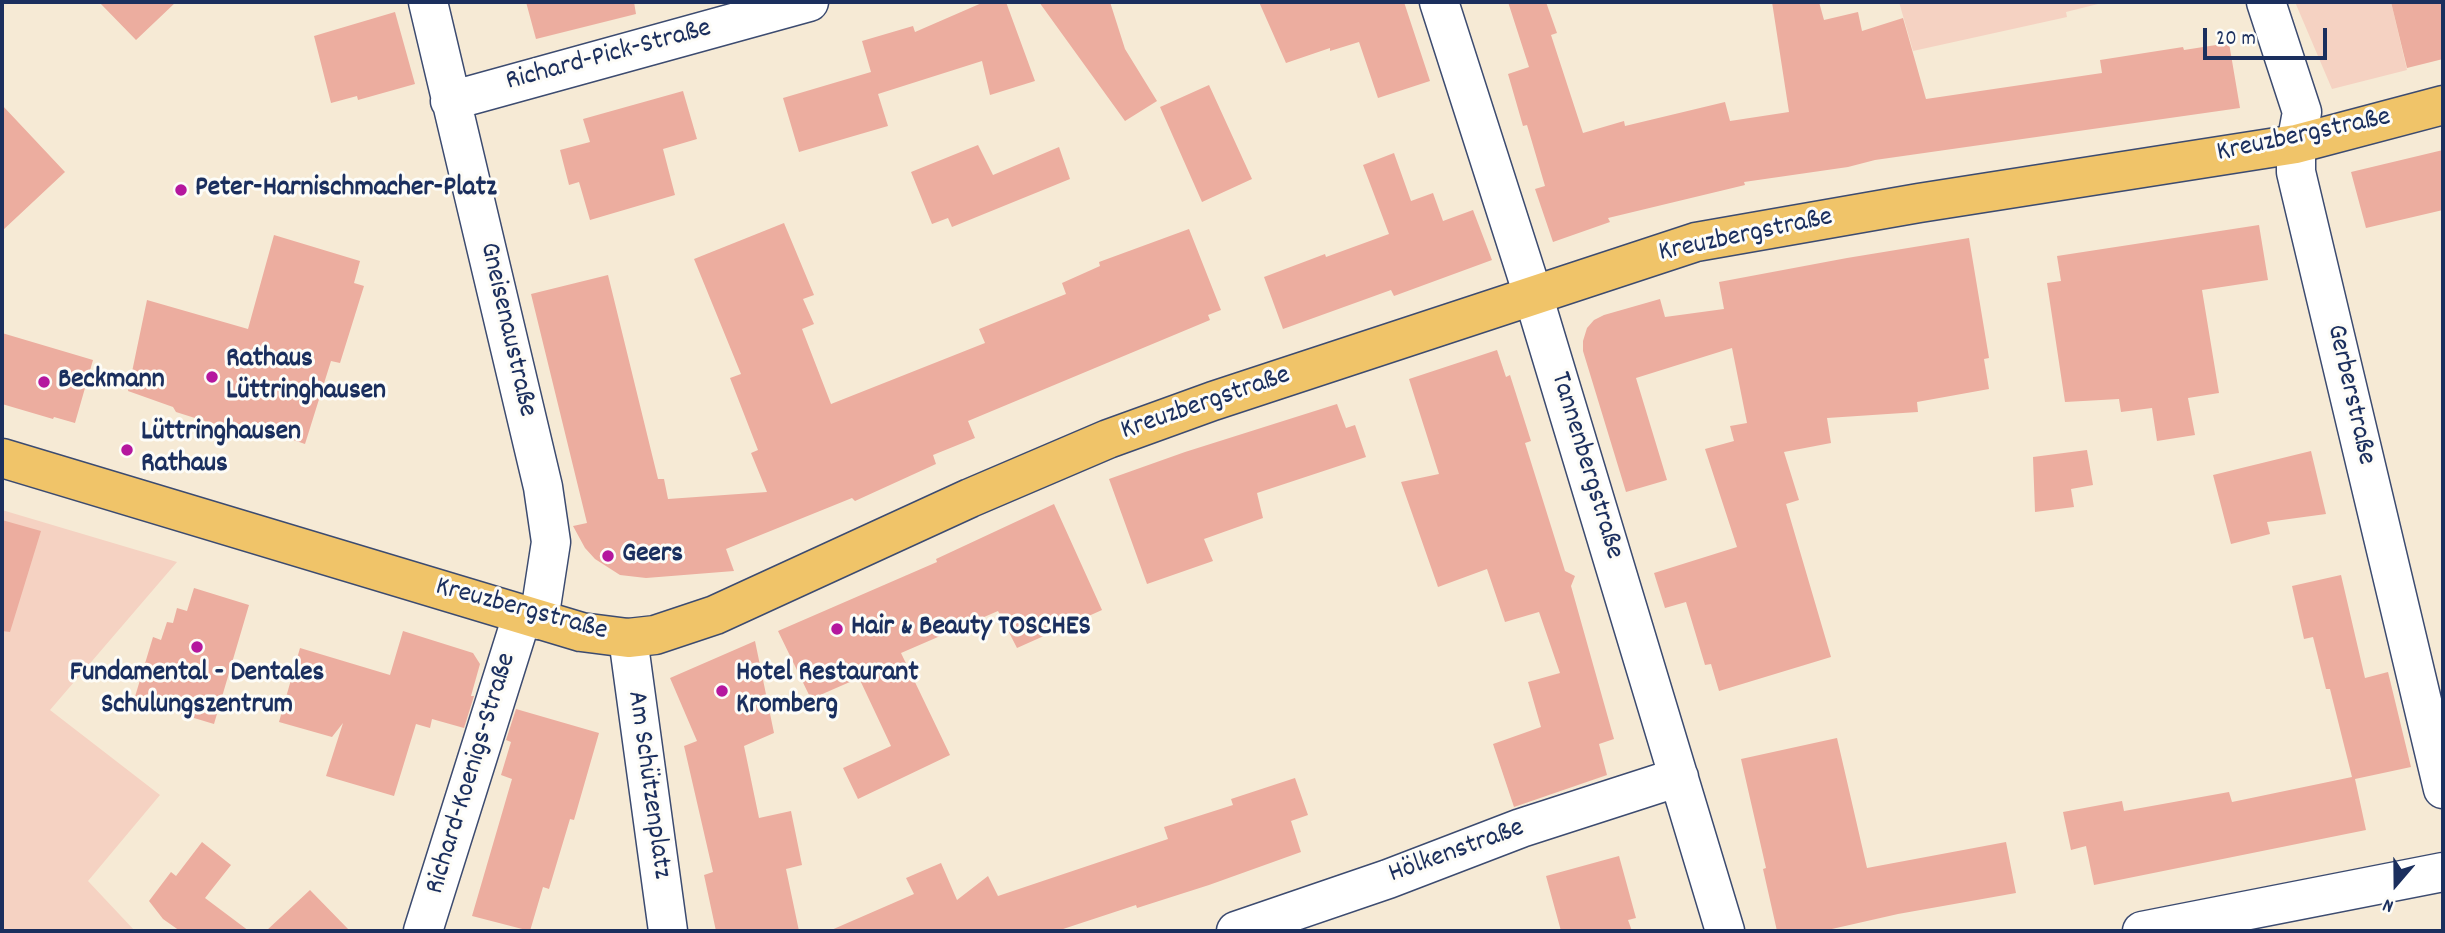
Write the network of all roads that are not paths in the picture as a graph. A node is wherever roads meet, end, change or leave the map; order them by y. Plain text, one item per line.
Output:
1 (428, 2) edge
2 (809, 2) edge
3 (1439, 2) edge
4 (2266, 2) edge
5 (450, 101) junction
6 (2443, 105) edge
7 (2295, 144) junction
8 (1533, 295) junction
9 (2, 458) edge
10 (531, 618) junction
11 (628, 638) junction
12 (1679, 777) junction
13 (2443, 789) edge
14 (2443, 872) edge
15 (423, 931) edge
16 (668, 931) edge
17 (1236, 931) edge
18 (1726, 931) edge
19 (2142, 931) edge

1 - 5 street, Gneisenaustraße
2 - 5 street, Richard-Pick-Straße
3 - 8 street, Tannenbergstraße
4 - 7 street, Gerberstraße
5 - 10 street, Gneisenaustraße
6 - 7 main road, Kreuzbergstraße
7 - 8 main road, Kreuzbergstraße
7 - 13 street, Gerberstraße
8 - 11 main road, Kreuzbergstraße
8 - 12 street, Tannenbergstraße
9 - 10 main road, Kreuzbergstraße
10 - 11 main road, Kreuzbergstraße
10 - 15 street, Richard-Koenigs-Straße
11 - 16 street, Am Schützenplatz
12 - 17 street, Hölkenstraße
12 - 18 street, Tannenbergstraße
14 - 19 street

